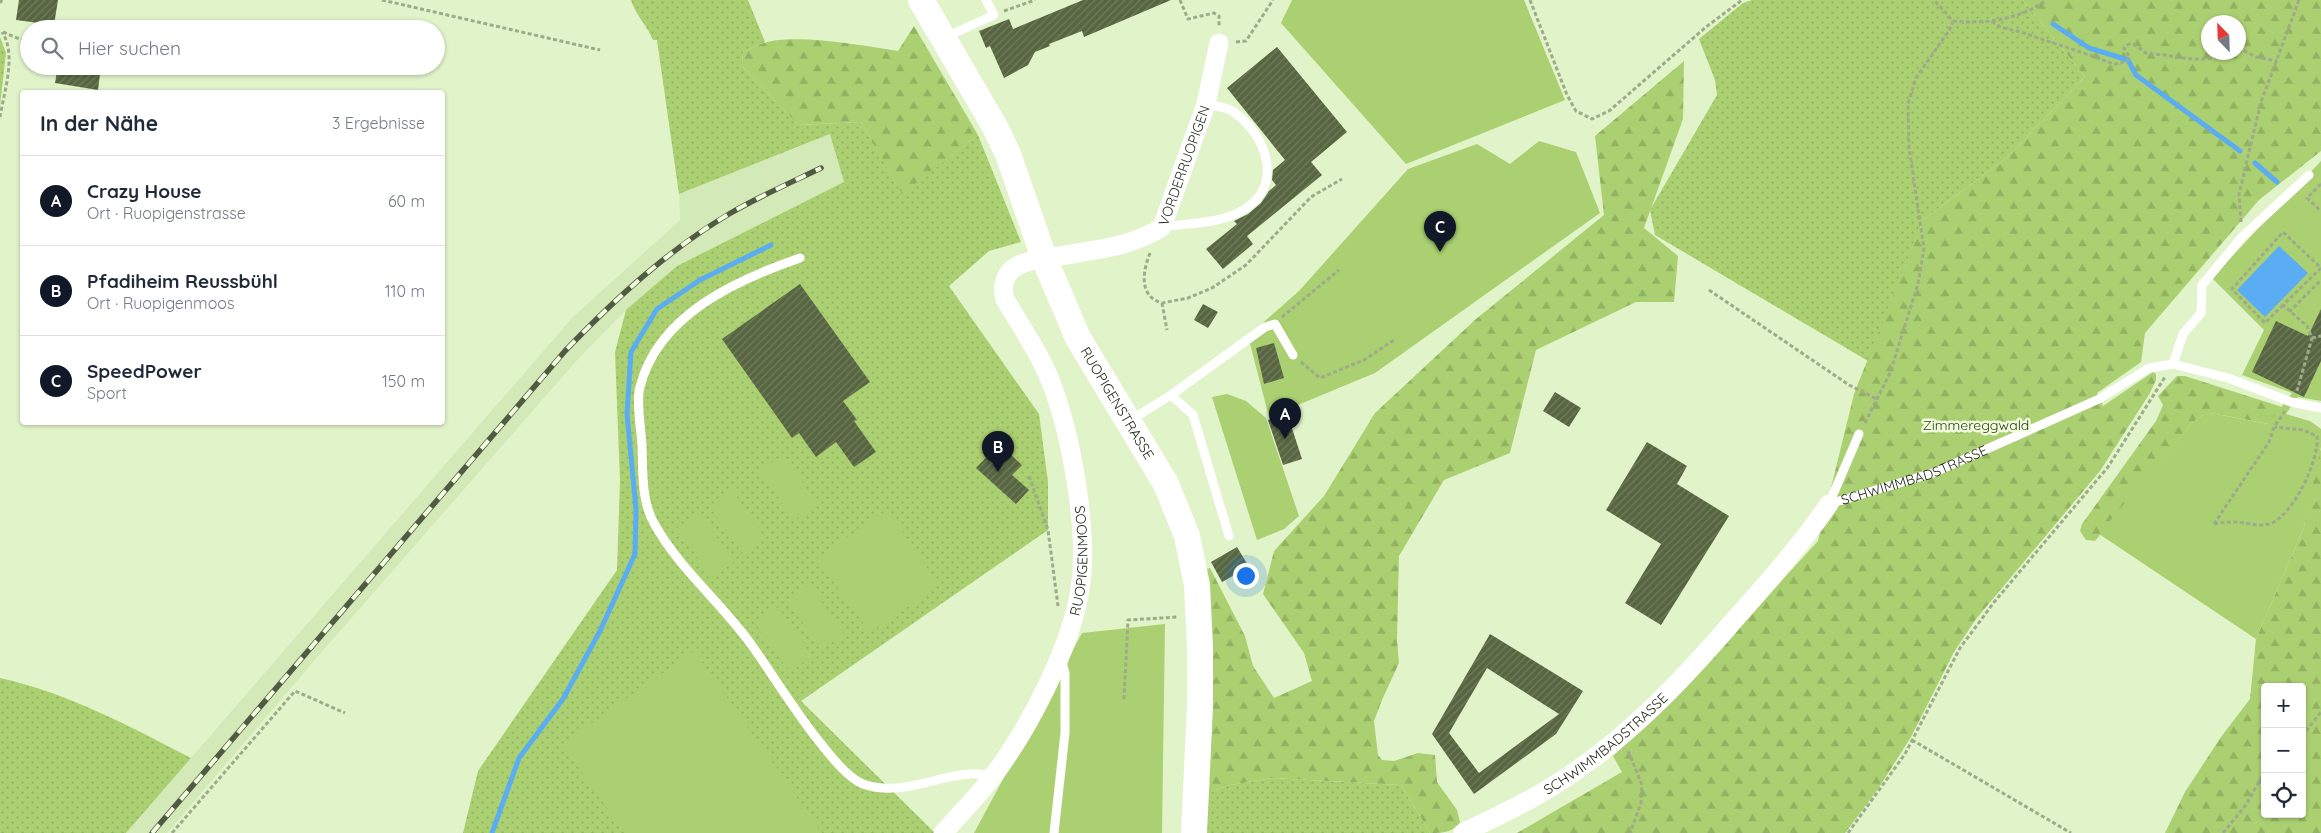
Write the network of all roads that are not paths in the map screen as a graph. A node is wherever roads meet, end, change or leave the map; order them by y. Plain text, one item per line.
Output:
1 (921, 0) edge
2 (986, 0) edge
3 (943, 39) junction
4 (1219, 43) road end
5 (1206, 104) junction
6 (2309, 175) dead end
7 (1155, 231) junction
8 (800, 258) dead end
9 (1044, 258) junction
10 (1293, 355) road end
11 (2173, 364) junction
12 (1171, 395) junction
13 (2321, 408) edge
14 (1127, 422) junction
15 (1859, 434) road end
16 (1829, 504) junction
17 (1229, 536) dead end
18 (1060, 655) junction
19 (993, 776) junction
20 (943, 833) edge
21 (1054, 833) edge
22 (1194, 833) edge
23 (1463, 833) edge

1 - 3 street, RUOPIGENSTRASSE
2 - 3 lane
3 - 9 street, RUOPIGENSTRASSE
4 - 5 street, VORDERRUOPIGEN
5 - 7 street, VORDERRUOPIGEN
5 - 7 lane
6 - 11 lane
7 - 9 street, VORDERRUOPIGEN
8 - 19 lane
9 - 14 street, RUOPIGENSTRASSE
9 - 18 street, RUOPIGENMOOS
10 - 12 lane
11 - 13 lane, SCHWIMMBADSTRASSE
11 - 16 lane, SCHWIMMBADSTRASSE
12 - 14 lane
12 - 17 lane
14 - 22 street, RUOPIGENSTRASSE
15 - 16 lane
16 - 23 street, SCHWIMMBADSTRASSE
18 - 19 street, RUOPIGENMOOS
18 - 21 lane
19 - 20 street, RUOPIGENMOOS

